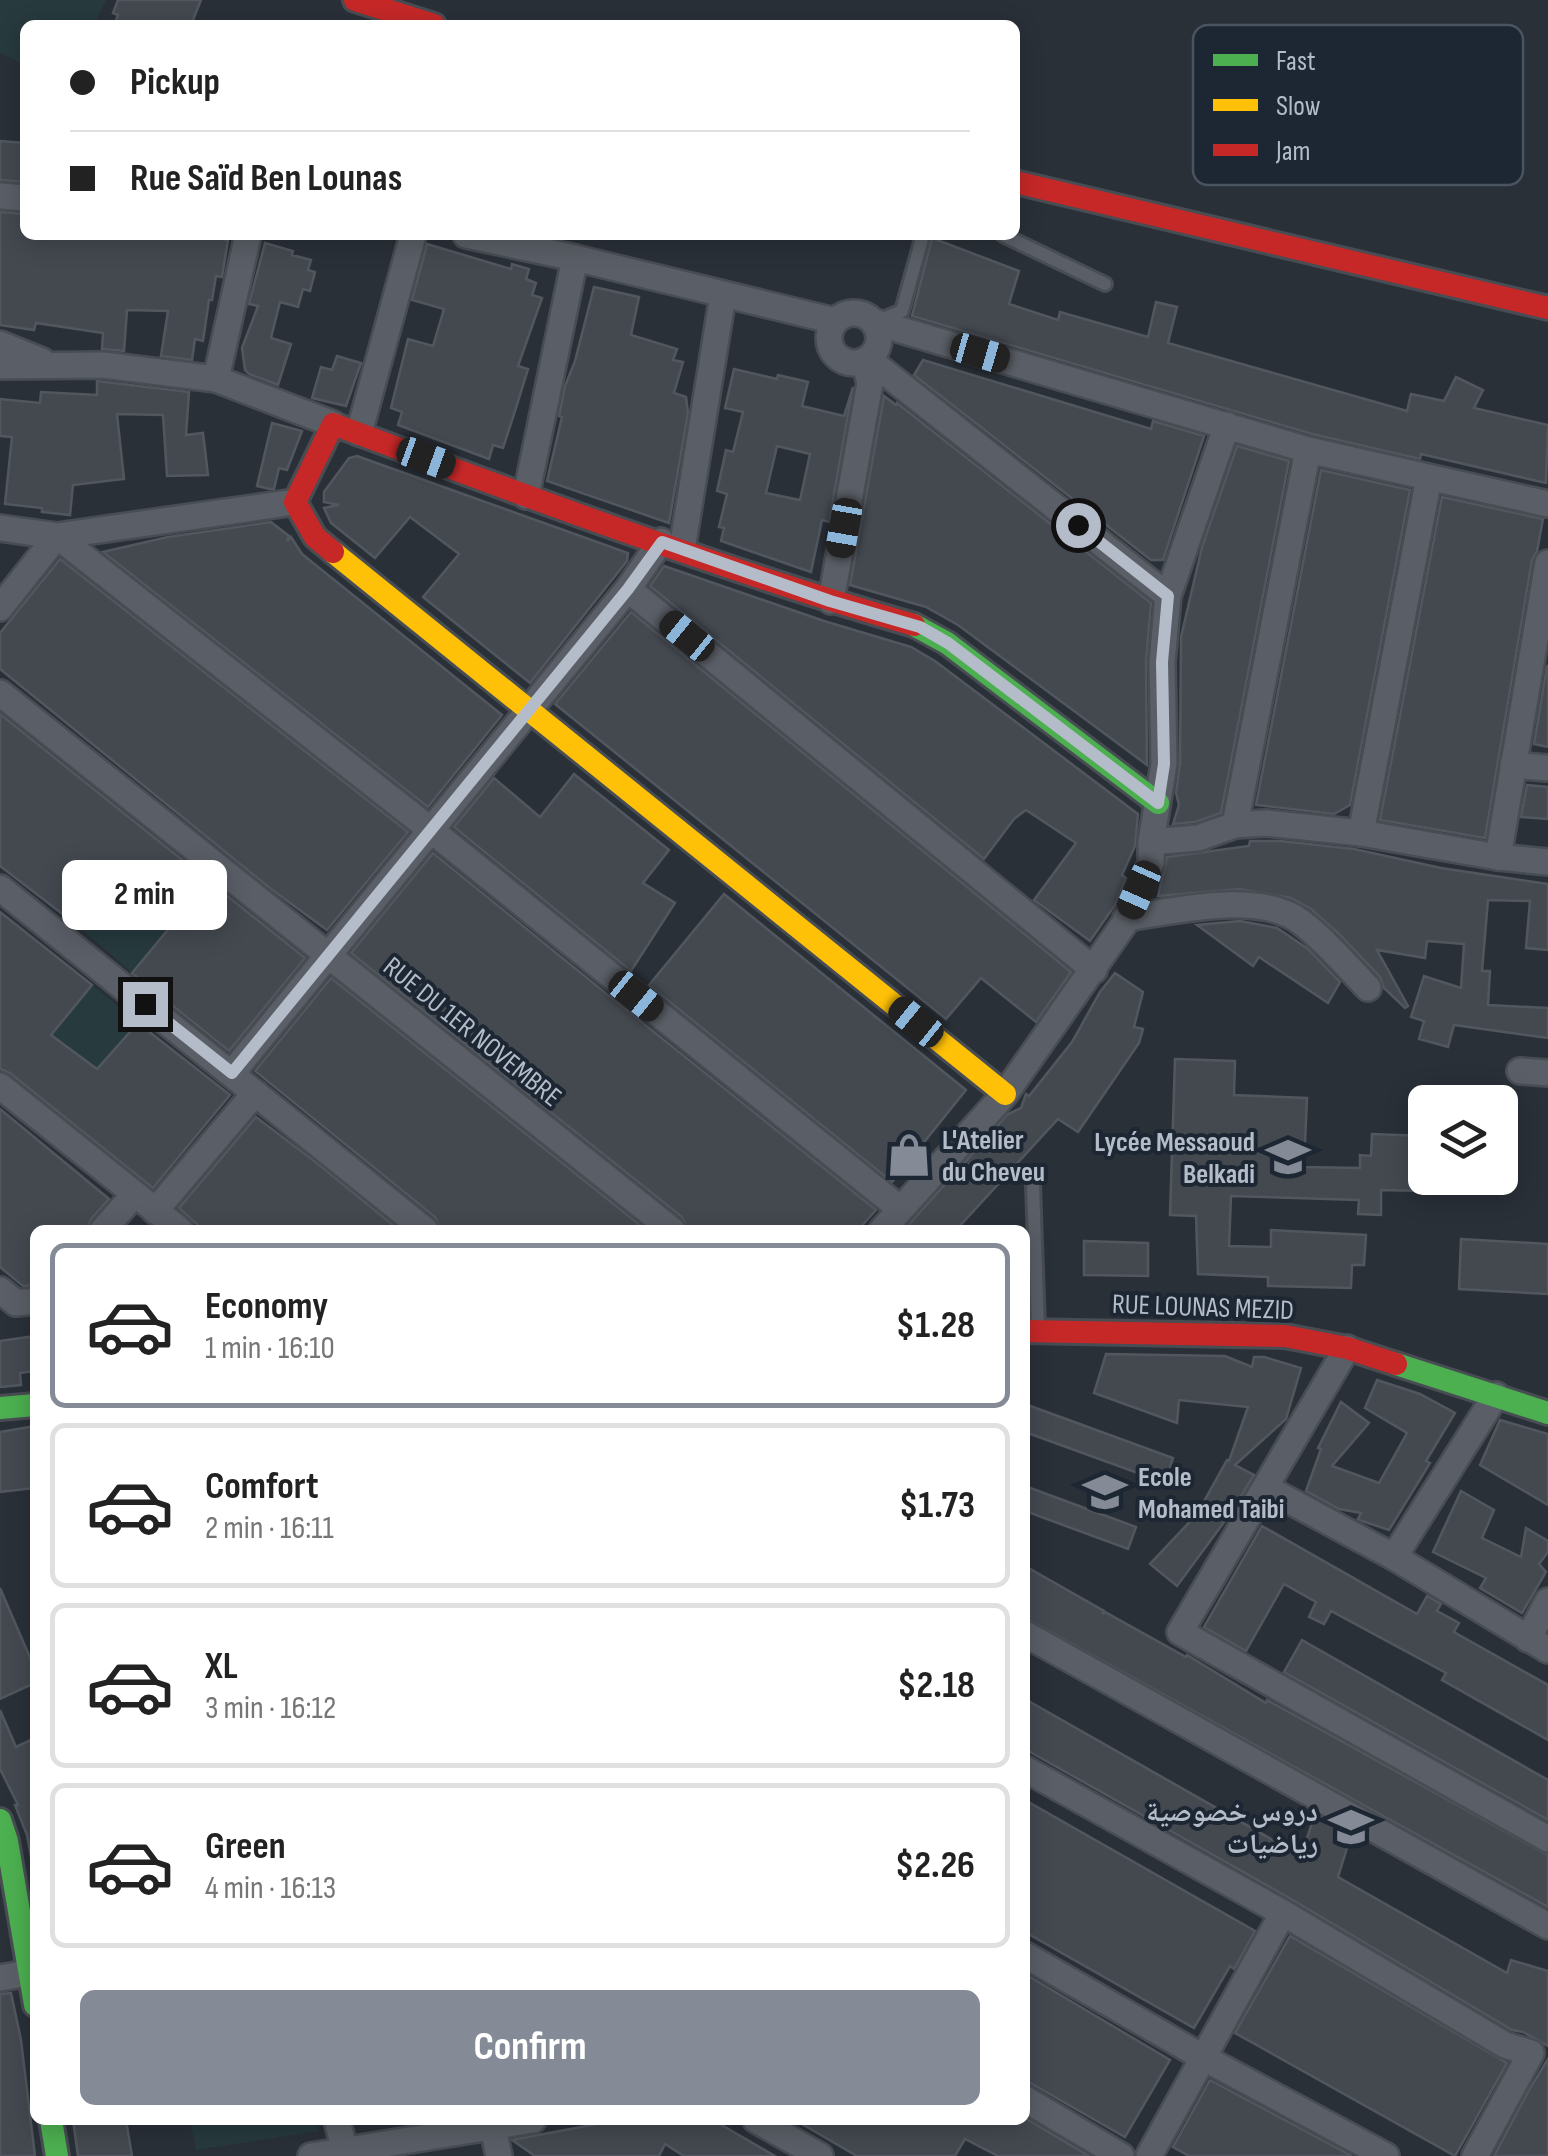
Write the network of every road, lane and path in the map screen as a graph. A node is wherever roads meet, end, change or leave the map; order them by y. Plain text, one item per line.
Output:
1 (356, 0) edge
2 (418, 20) edge
3 (1020, 183) edge
4 (247, 240) edge
5 (412, 240) edge
6 (490, 240) edge
7 (922, 240) edge
8 (1013, 240) edge
9 (575, 258) junction
10 (1105, 284) dead end
11 (723, 295) junction
12 (1548, 308) edge
13 (836, 322) junction
14 (874, 322) junction
15 (0, 344) edge
16 (866, 360) junction
17 (0, 366) edge
18 (55, 367) junction
19 (216, 379) junction
20 (332, 424) junction
21 (1226, 425) junction
22 (359, 434) junction
23 (1308, 450) junction
24 (1429, 478) junction
25 (526, 496) junction
26 (295, 502) junction
27 (1548, 504) edge
28 (0, 528) edge
29 (57, 536) junction
30 (672, 545) junction
31 (1548, 563) edge
32 (628, 589) junction
33 (1168, 596) junction
34 (830, 601) junction
35 (0, 608) edge
36 (1540, 644) edge
37 (0, 693) edge
38 (530, 709) junction
39 (1513, 764) junction
40 (1548, 768) edge
41 (1158, 803) junction
42 (1235, 825) junction
43 (432, 830) junction
44 (1361, 833) junction
45 (1151, 842) junction
46 (1498, 857) junction
47 (1548, 862) edge
48 (0, 888) edge
49 (1126, 918) junction
50 (329, 954) junction
51 (1094, 970) junction
52 (1368, 988) dead end
53 (1520, 1071) dead end
54 (232, 1073) junction
55 (1548, 1073) edge
56 (0, 1086) edge
57 (255, 1093) junction
58 (1006, 1094) junction
59 (1033, 1185) dead end
60 (134, 1195) junction
61 (899, 1208) junction
62 (155, 1212) junction
63 (107, 1225) edge
64 (173, 1225) edge
65 (419, 1225) edge
66 (666, 1225) edge
67 (886, 1225) edge
68 (0, 1290) edge
69 (30, 1301) edge
70 (1031, 1331) edge
71 (1346, 1348) junction
72 (1496, 1395) junction
73 (30, 1406) edge
74 (0, 1408) edge
75 (1548, 1412) edge
76 (1266, 1488) junction
77 (1394, 1558) junction
78 (1548, 1600) edge
79 (1030, 1637) edge
80 (1538, 1645) edge
81 (1030, 1772) edge
82 (0, 1820) edge
83 (1548, 1839) edge
84 (1282, 1912) junction
85 (1548, 1926) edge
86 (30, 1957) edge
87 (1030, 1957) edge
88 (30, 1973) edge
89 (0, 1978) edge
90 (1204, 2058) junction
91 (1030, 2102) edge
92 (53, 2125) edge
93 (338, 2125) edge
94 (508, 2125) edge
95 (765, 2125) edge
96 (493, 2128) junction
97 (345, 2154) edge
98 (56, 2156) edge
99 (311, 2156) edge
100 (499, 2156) edge
101 (820, 2156) edge
102 (1121, 2156) edge
103 (1149, 2156) edge
104 (1386, 2156) edge
105 (1475, 2156) edge

1 - 2 street
3 - 12 street
4 - 19 street
5 - 22 street
6 - 9 street
7 - 14 lane
8 - 10 lane
9 - 11 street
9 - 25 street
11 - 13 street
11 - 30 street
13 - 14 street
13 - 16 street
14 - 16 street
14 - 21 street
15 - 18 street
16 - 33 street
16 - 34 street
17 - 18 street
18 - 19 street
19 - 20 street
20 - 22 street
20 - 26 street
21 - 23 street
21 - 33 street
22 - 25 street
23 - 24 street
23 - 42 street
24 - 27 street
24 - 44 street
25 - 30 street
26 - 29 street
26 - 38 street
28 - 29 street
29 - 35 street
29 - 43 street
30 - 32 street
30 - 34 street
31 - 36 street
32 - 38 street
32 - 51 street
33 - 41 street
34 - 41 street
36 - 39 street
37 - 50 street, RUE DU 1ER NOVEMBRE
38 - 43 street
38 - 58 street
39 - 40 street
39 - 46 street
41 - 45 street
42 - 44 street
42 - 45 street
43 - 50 street
43 - 61 street
44 - 46 street
45 - 49 street
46 - 47 street
48 - 54 street
49 - 51 street
49 - 52 street
50 - 54 street
50 - 66 street, RUE DU 1ER NOVEMBRE
51 - 58 street
53 - 55 street
54 - 57 street
56 - 60 street
57 - 62 street
57 - 65 street
58 - 61 street
59 - 70 lane
60 - 62 street
60 - 63 street
61 - 67 street
62 - 64 street
68 - 69 street
70 - 71 street, RUE LOUNAS MEZID
71 - 72 street, RUE LOUNAS MEZID
71 - 76 street
72 - 75 street, RUE LOUNAS MEZID
72 - 77 street
73 - 74 street
76 - 77 street
76 - 83 street
77 - 80 street
78 - 80 street
79 - 85 street
81 - 84 street
82 - 86 street
84 - 90 street
84 - 105 street
87 - 90 street
88 - 89 street
90 - 103 street
90 - 104 street
91 - 102 street
92 - 98 street
93 - 97 street
94 - 96 street
95 - 101 street
96 - 97 street
96 - 100 street
97 - 99 street

